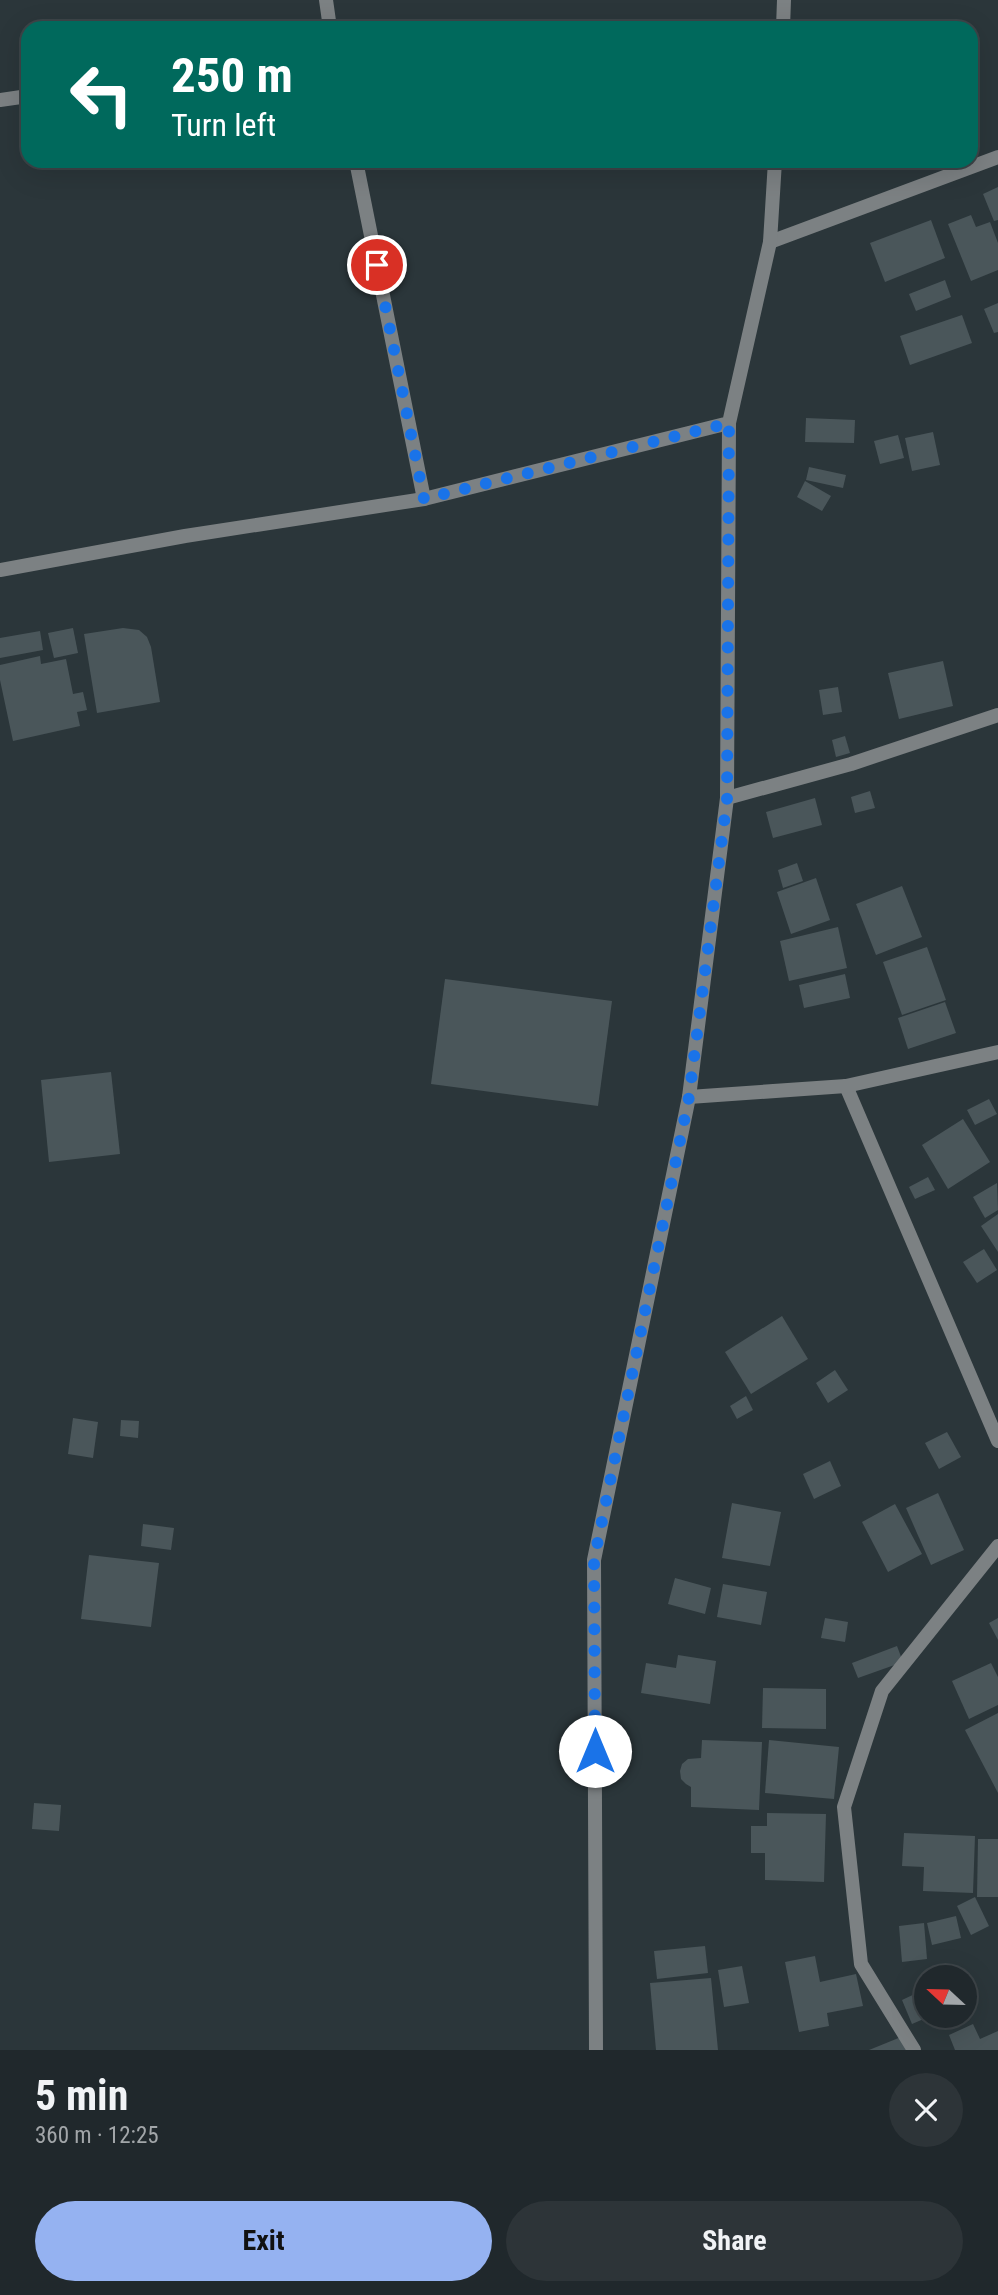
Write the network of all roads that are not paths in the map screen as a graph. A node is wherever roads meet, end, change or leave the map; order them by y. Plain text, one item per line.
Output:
1 (326, 0) edge
2 (784, 0) edge
3 (329, 21) edge
4 (783, 21) edge
5 (21, 97) edge
6 (0, 100) edge
7 (998, 157) edge
8 (978, 164) edge
9 (357, 168) edge
10 (775, 168) edge
11 (968, 168) edge
12 (770, 242) junction
13 (729, 423) junction
14 (424, 499) junction
15 (0, 570) edge
16 (998, 715) edge
17 (727, 799) junction
18 (998, 1052) edge
19 (846, 1086) junction
20 (689, 1097) junction
21 (998, 1441) edge
22 (998, 1546) edge
23 (596, 2050) edge
24 (914, 2050) edge

1 - 3 street
2 - 4 street
5 - 6 street
7 - 8 street
9 - 14 street
10 - 12 street
11 - 12 street
12 - 13 street
13 - 14 street
13 - 17 street
14 - 15 street
16 - 17 street
17 - 20 street
18 - 19 street
19 - 20 street
19 - 21 street
20 - 23 street
22 - 24 street

